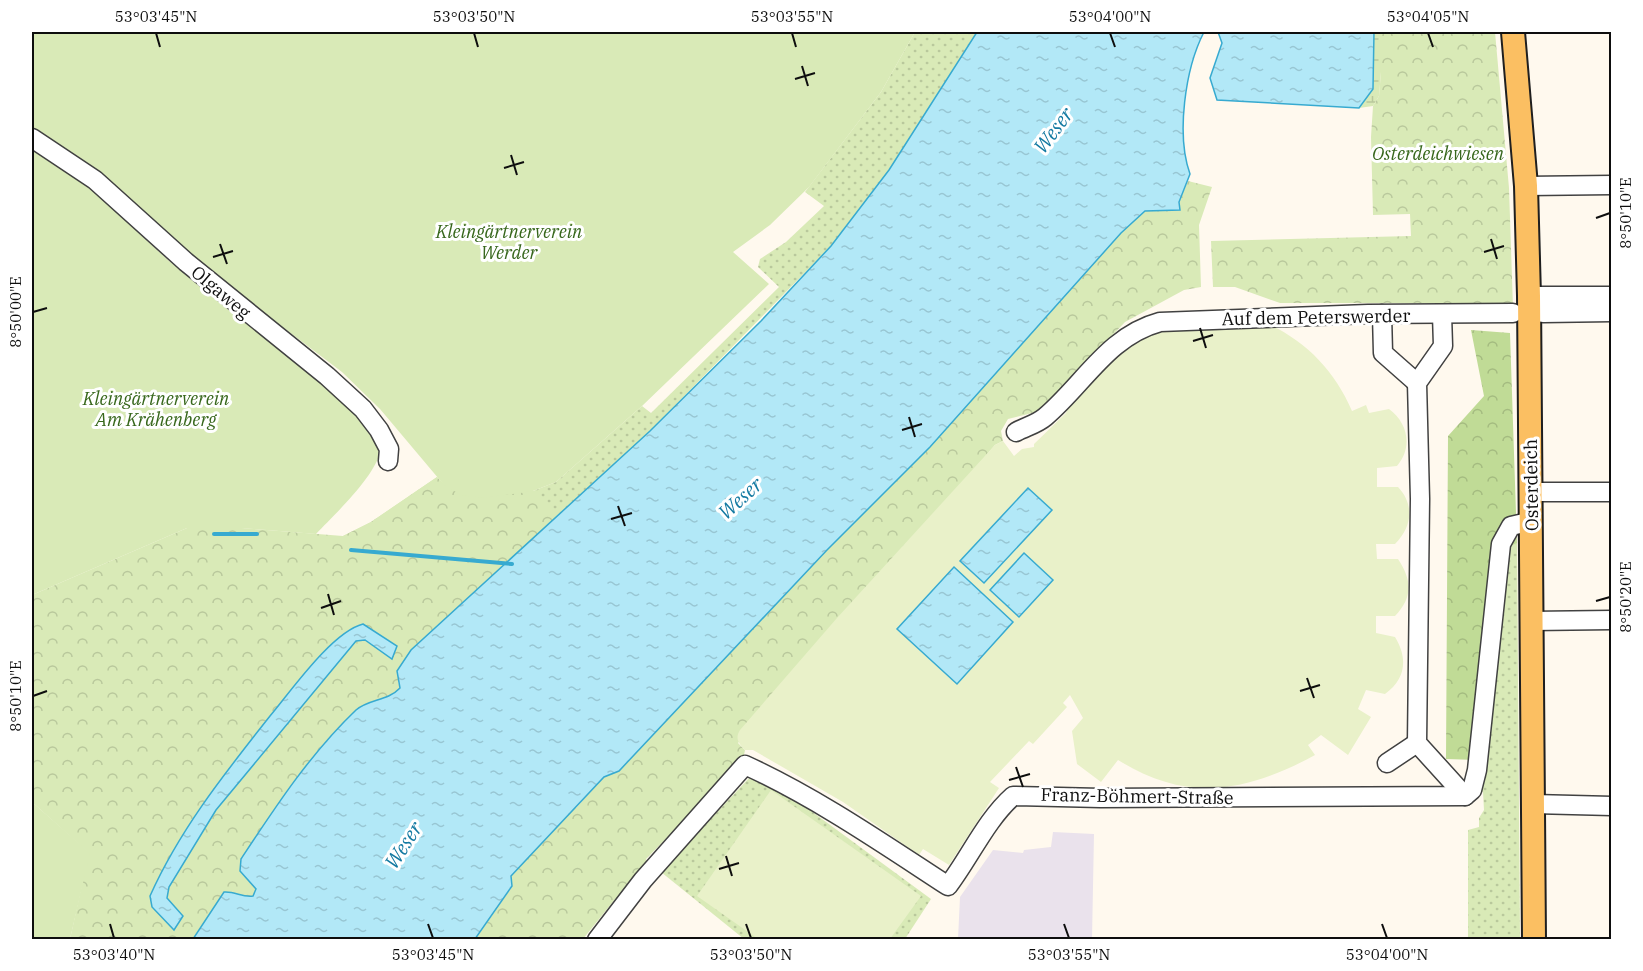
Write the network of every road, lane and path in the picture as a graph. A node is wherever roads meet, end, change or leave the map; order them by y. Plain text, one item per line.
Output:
1 (1513, 32) edge
2 (32, 138) edge
3 (1611, 185) edge
4 (1526, 186) junction
5 (1611, 296) edge
6 (1536, 304) junction
7 (1611, 312) edge
8 (1513, 313) dead end
9 (1382, 314) junction
10 (1443, 314) junction
11 (1417, 383) junction
12 (1016, 432) dead end
13 (388, 461) dead end
14 (1531, 492) junction
15 (1611, 492) edge
16 (1532, 521) junction
17 (1532, 621) junction
18 (1611, 621) edge
19 (1417, 743) junction
20 (1388, 763) dead end
21 (1465, 796) junction
22 (1533, 804) junction
23 (1611, 806) edge
24 (597, 939) edge
25 (1534, 939) edge

1 - 4 main road, Osterdeich
2 - 13 street, Olgaweg
3 - 4 street
4 - 6 main road, Osterdeich
5 - 6 street
6 - 7 street
6 - 14 main road, Osterdeich
8 - 10 street, Auf dem Peterswerder
9 - 10 street, Auf dem Peterswerder
9 - 11 street
9 - 12 street, Auf dem Peterswerder
10 - 11 street
11 - 19 street
14 - 15 street
14 - 16 main road, Osterdeich
16 - 17 main road, Osterdeich
16 - 21 street
17 - 18 street
17 - 22 main road, Osterdeich
19 - 20 street
19 - 21 street
21 - 24 street, Franz-Böhmert-Straße
22 - 23 street
22 - 25 main road, Osterdeich

